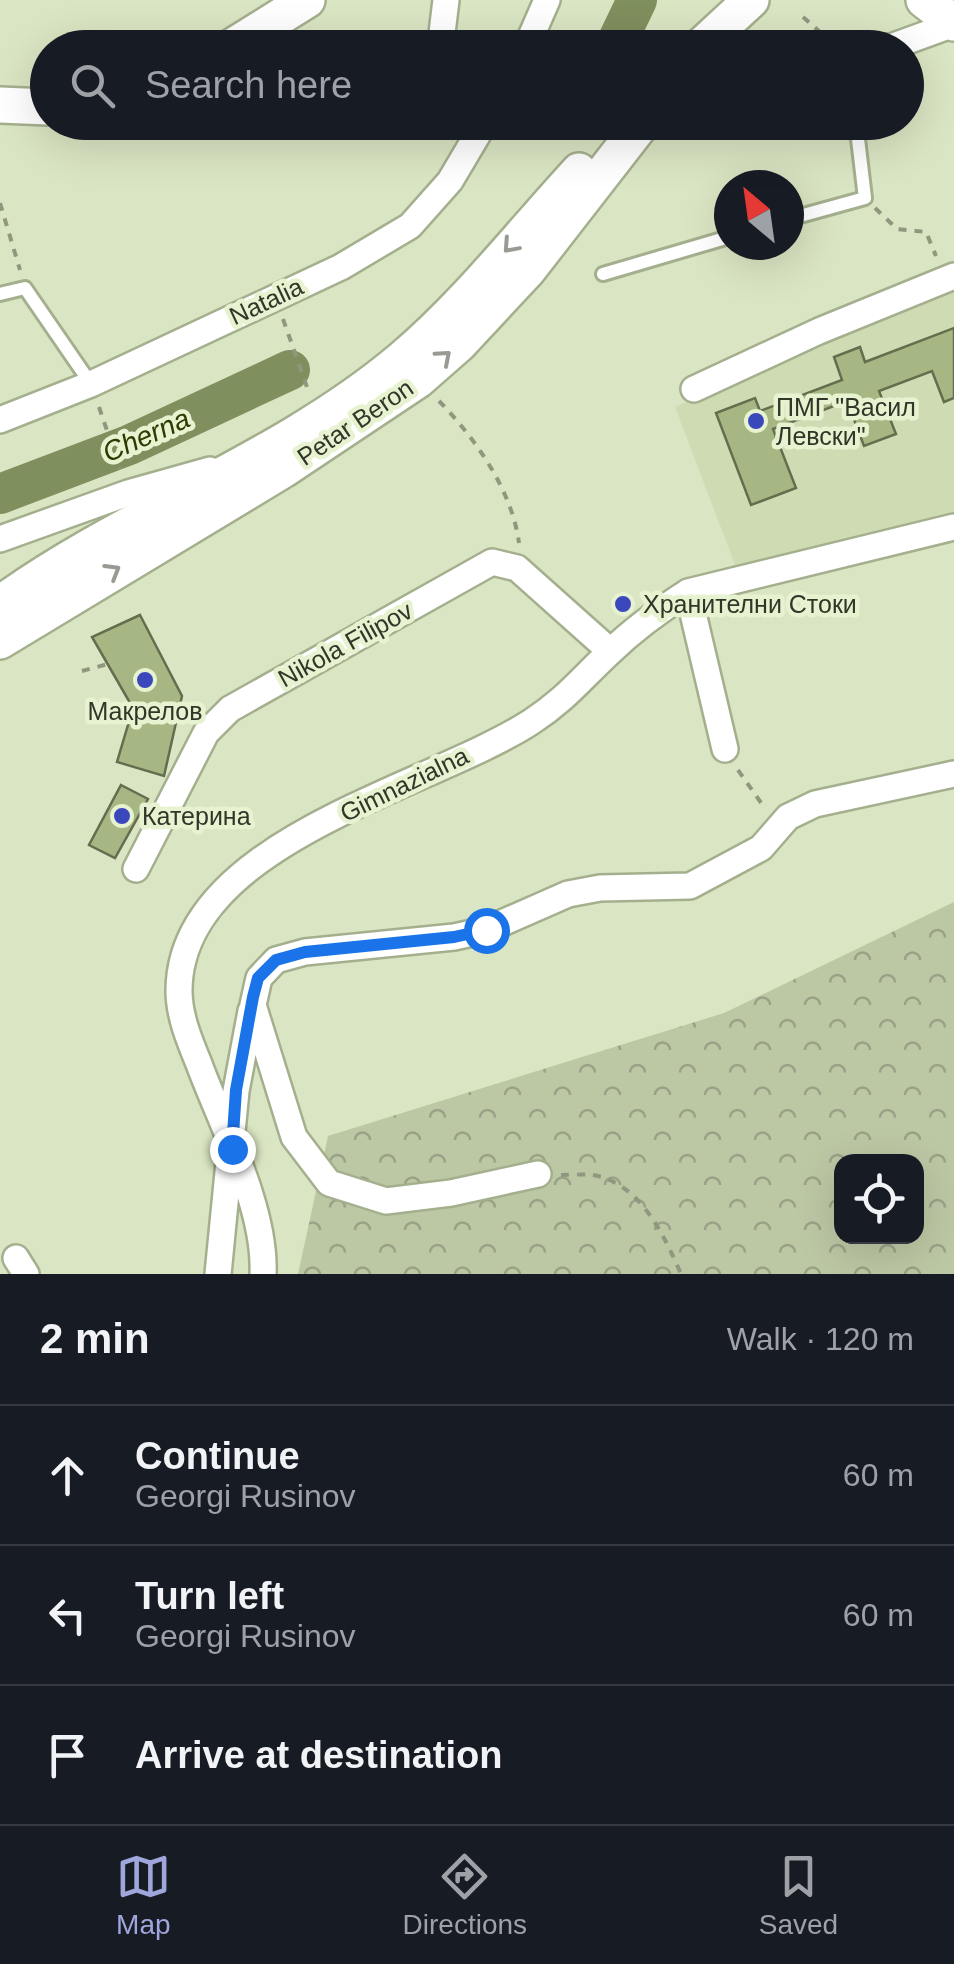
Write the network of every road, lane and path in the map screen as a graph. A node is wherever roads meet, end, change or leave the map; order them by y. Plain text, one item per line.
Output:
1 (307, 0) edge
2 (446, 0) edge
3 (547, 0) edge
4 (751, 0) edge
5 (924, 0) edge
6 (802, 16) dead end
7 (954, 23) edge
8 (259, 30) edge
9 (442, 30) edge
10 (534, 30) edge
11 (718, 30) edge
12 (818, 30) edge
13 (924, 34) edge
14 (0, 105) edge
15 (30, 106) edge
16 (474, 140) edge
17 (606, 140) edge
18 (628, 140) edge
19 (858, 140) edge
20 (865, 198) junction
21 (0, 203) edge
22 (804, 216) edge
23 (714, 241) edge
24 (603, 274) dead end
25 (950, 277) edge
26 (26, 288) junction
27 (0, 294) edge
28 (275, 295) junction
29 (418, 380) junction
30 (91, 384) junction
31 (694, 389) dead end
32 (318, 418) junction
33 (0, 420) edge
34 (106, 428) dead end
35 (254, 458) junction
36 (121, 470) dead end
37 (954, 528) edge
38 (0, 539) edge
39 (517, 568) junction
40 (49, 590) junction
41 (688, 592) junction
42 (0, 604) edge
43 (0, 641) edge
44 (610, 652) junction
45 (108, 664) dead end
46 (82, 671) dead end
47 (725, 749) joint
48 (954, 774) edge
49 (774, 808) dead end
50 (136, 869) dead end
51 (253, 1005) junction
52 (232, 1149) junction
53 (538, 1174) joint
54 (218, 1274) edge
55 (263, 1274) edge
56 (681, 1274) edge

1 - 8 main road
2 - 9 street
3 - 10 street
4 - 11 main road
5 - 7 main road
6 - 12 path
7 - 13 street
14 - 15 main road
16 - 28 street, Natalia
17 -> 32 main road, Petar Beron
29 -> 18 main road, Petar Beron
19 - 20 lane
20 - 22 lane
20 - 25 path
21 - 26 path
23 - 24 lane
25 - 31 street
26 - 27 lane
26 - 30 lane
28 - 30 street, Natalia
28 - 32 path
29 - 39 path
40 -> 29 main road, Petar Beron
30 - 33 street, Natalia
32 - 35 main road, Petar Beron
34 - 36 path
35 - 38 street
35 - 40 main road, Petar Beron
37 - 41 street, Gimnazialna
39 - 44 street
39 - 50 street, Nikola Filipov
40 - 42 main road, Petar Beron
40 - 43 main road, Petar Beron
41 - 44 street, Gimnazialna
41 - 47 street
44 - 52 street, Gimnazialna
45 - 46 path
47 - 49 path
48 - 51 street
51 - 52 street
51 - 53 street
52 - 54 street
52 - 55 street, Gimnazialna
53 - 56 path

